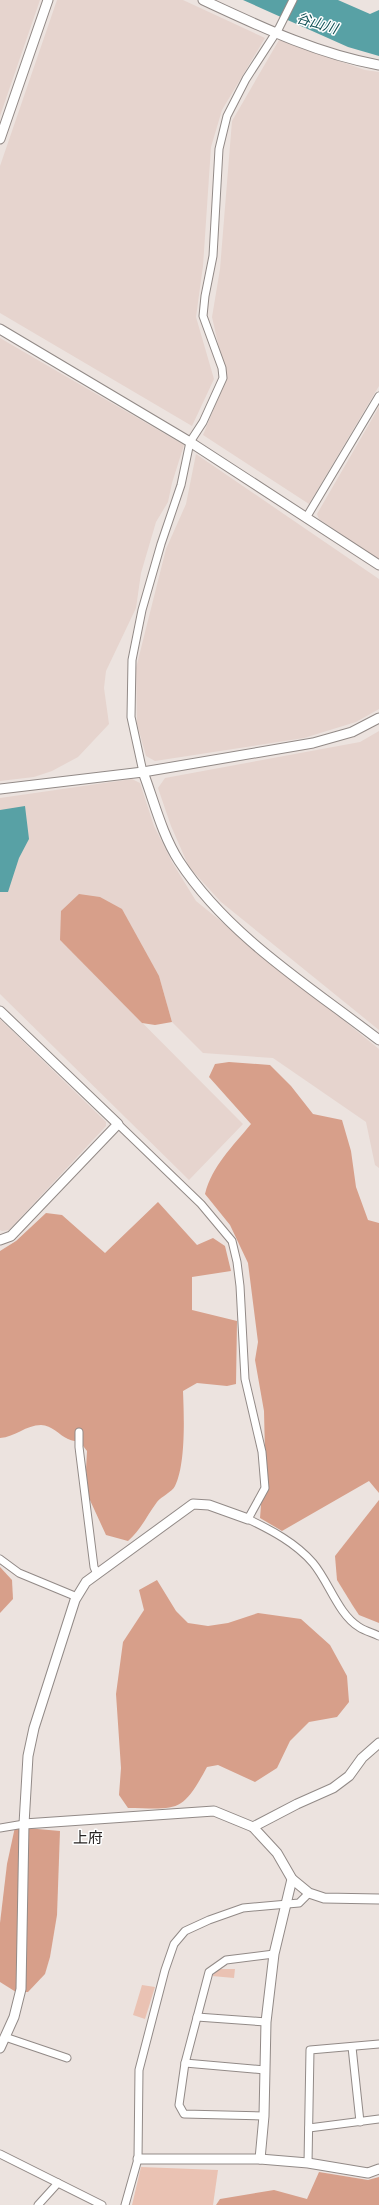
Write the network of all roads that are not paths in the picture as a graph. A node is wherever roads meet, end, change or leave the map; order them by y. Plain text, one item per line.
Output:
1 (48, 0) edge
2 (203, 0) edge
3 (293, 0) edge
4 (277, 30) junction
5 (379, 65) edge
6 (0, 139) edge
7 (0, 329) edge
8 (379, 396) edge
9 (190, 442) junction
10 (306, 518) junction
11 (379, 565) edge
12 (379, 718) edge
13 (143, 772) junction
14 (0, 789) edge
15 (0, 1011) edge
16 (379, 1040) edge
17 (118, 1124) junction
18 (0, 1240) edge
19 (79, 1432) dead end
20 (248, 1519) junction
21 (0, 1559) edge
22 (97, 1574) junction
23 (77, 1597) junction
24 (379, 1636) edge
25 (379, 1742) edge
26 (24, 1824) junction
27 (253, 1827) junction
28 (0, 1828) edge
29 (292, 1879) junction
30 (309, 1893) junction
31 (379, 1899) edge
32 (287, 1904) junction
33 (274, 1954) junction
34 (197, 2017) junction
35 (266, 2022) junction
36 (5, 2037) junction
37 (379, 2044) edge
38 (352, 2047) junction
39 (0, 2048) edge
40 (67, 2058) dead end
41 (185, 2063) junction
42 (265, 2070) junction
43 (264, 2116) junction
44 (379, 2119) edge
45 (360, 2122) junction
46 (309, 2128) junction
47 (0, 2154) edge
48 (138, 2159) junction
49 (260, 2159) junction
50 (308, 2163) junction
51 (379, 2169) edge
52 (58, 2183) junction
53 (38, 2205) edge
54 (102, 2205) edge
55 (125, 2205) edge

1 - 6 street
2 - 4 street
3 - 4 street
4 - 5 street
4 - 9 street
7 - 9 street
8 - 10 street
9 - 10 street
9 - 13 street
10 - 11 street
12 - 13 street
13 - 14 street
13 - 16 street
15 - 17 street
17 - 18 street
17 - 20 street
19 - 22 street
20 - 22 street
20 - 24 street
21 - 23 street
22 - 23 street
23 - 26 street
25 - 27 street
26 - 27 street
26 - 28 street
26 - 36 street
27 - 29 street
29 - 30 street
29 - 32 street
30 - 31 street
30 - 32 street
32 - 33 street
32 - 48 street
33 - 34 street
33 - 35 street
34 - 35 street
34 - 41 street
35 - 42 street
36 - 39 street
36 - 40 street
37 - 38 street
38 - 45 street
38 - 46 street
41 - 42 street
41 - 43 street
42 - 43 street
43 - 49 street
44 - 45 street
45 - 46 street
46 - 50 street
47 - 52 street
48 - 49 street
48 - 55 street
49 - 50 street
50 - 51 street
52 - 53 street
52 - 54 street

